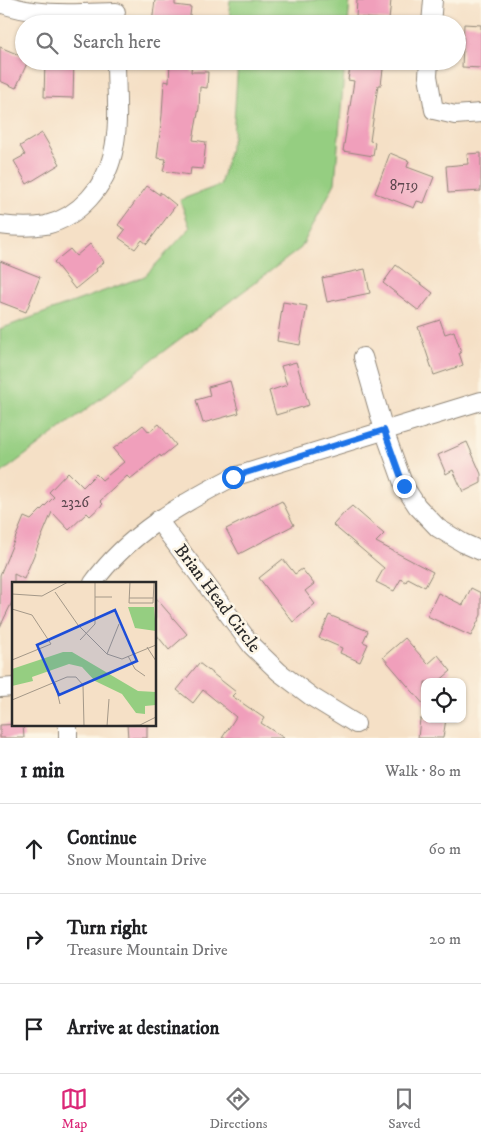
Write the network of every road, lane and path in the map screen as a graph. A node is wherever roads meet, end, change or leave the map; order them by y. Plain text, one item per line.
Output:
1 (433, 0) edge
2 (0, 3) edge
3 (116, 12) edge
4 (432, 15) edge
5 (116, 70) edge
6 (428, 70) edge
7 (481, 113) edge
8 (0, 225) edge
9 (363, 357) dead end
10 (481, 401) edge
11 (384, 430) junction
12 (158, 520) junction
13 (481, 551) edge
14 (94, 582) edge
15 (356, 724) dead end

1 - 4 street
2 - 3 street
5 - 8 street
6 - 7 street
9 - 11 street
10 - 11 street
11 - 12 street
11 - 13 street
12 - 14 street
12 - 15 street, Brian Head Circle

